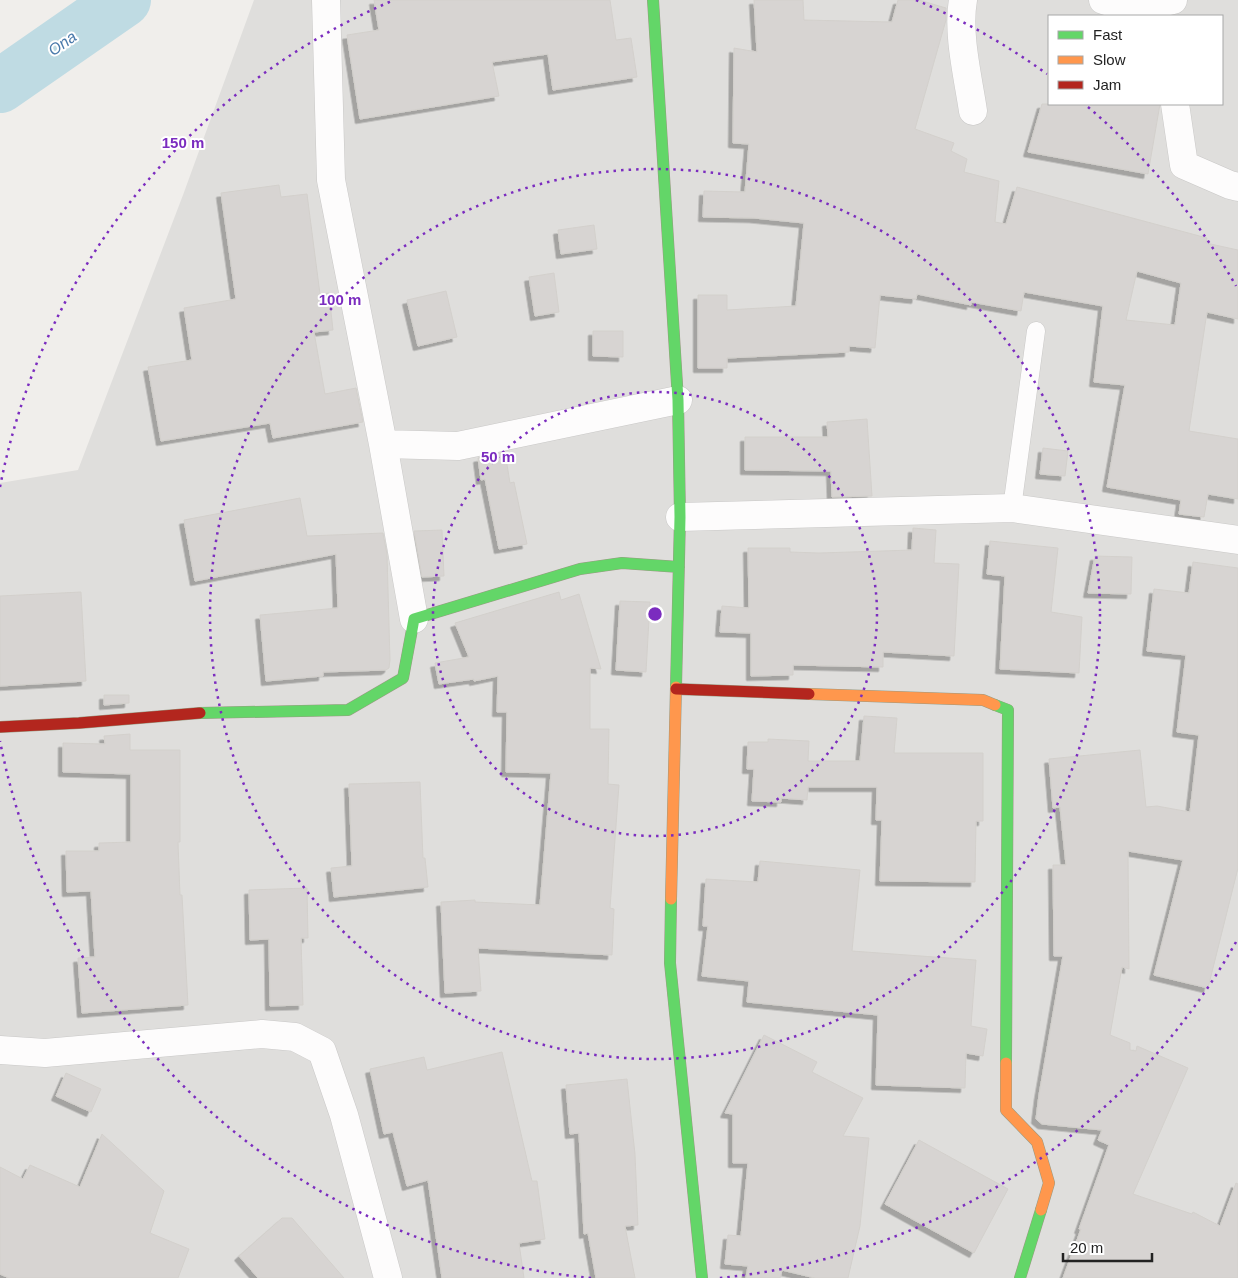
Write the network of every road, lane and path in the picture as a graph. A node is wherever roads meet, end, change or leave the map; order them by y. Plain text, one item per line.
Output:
1 (326, 0) edge
2 (653, 0) edge
3 (963, 0) edge
4 (1103, 0) edge
5 (1173, 0) edge
6 (1137, 13) edge
7 (1175, 105) edge
8 (973, 110) dead end
9 (1238, 187) edge
10 (1036, 331) dead end
11 (678, 400) junction
12 (383, 444) junction
13 (1012, 508) junction
14 (680, 517) junction
15 (1238, 540) edge
16 (678, 567) junction
17 (414, 619) junction
18 (676, 689) junction
19 (0, 727) edge
20 (0, 1050) edge
21 (388, 1278) edge
22 (702, 1278) edge
23 (1020, 1278) edge

1 - 12 street
2 - 11 street
3 - 8 street
4 - 6 street
5 - 6 street
7 - 9 street
10 - 13 lane
11 - 12 street
11 - 14 street
12 - 17 street
13 - 14 street
13 - 15 street
14 - 16 street
16 - 17 street
16 - 18 street
17 - 19 street
18 - 22 street
18 - 23 street
20 - 21 street

